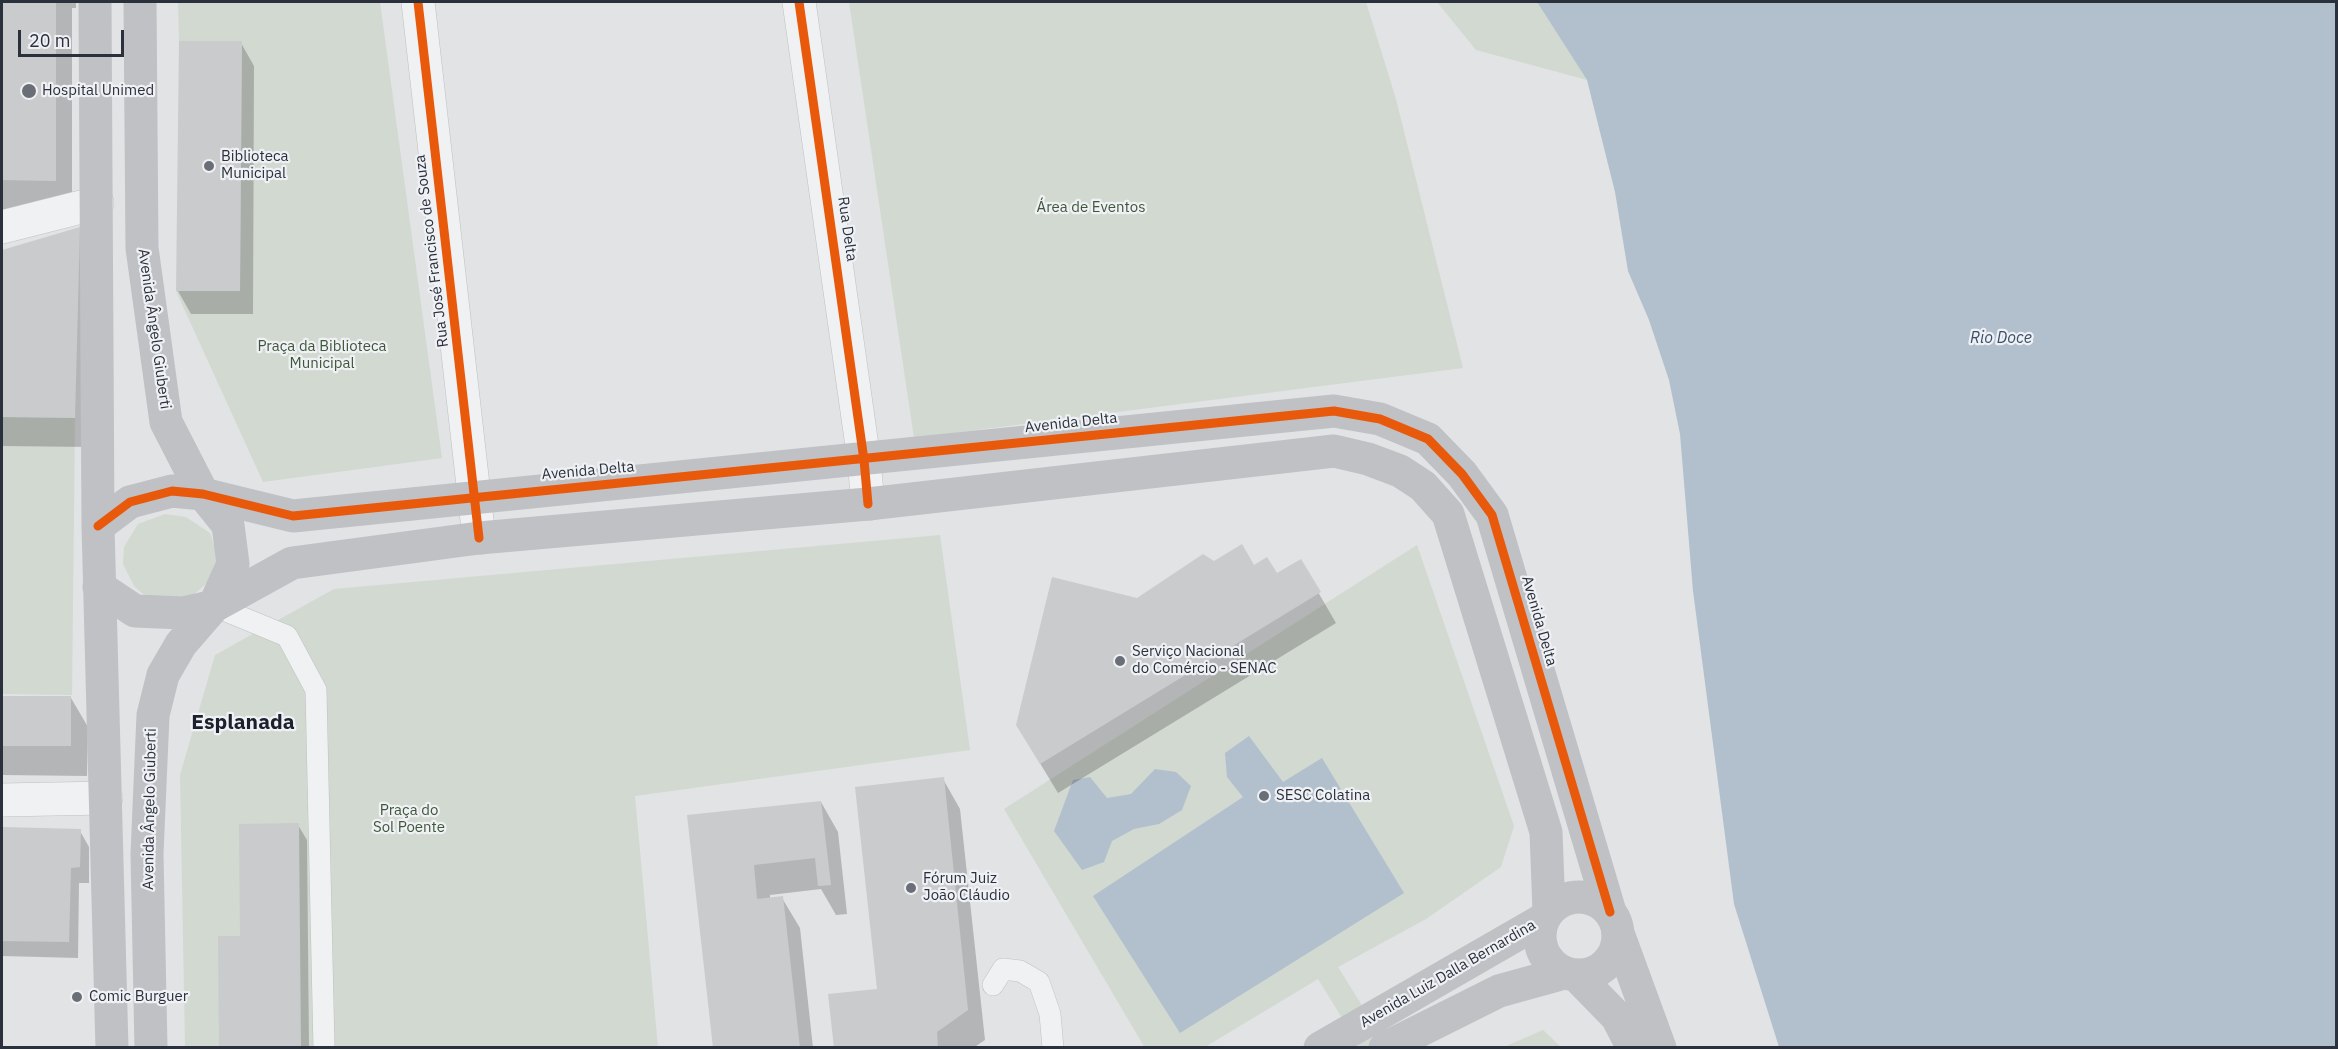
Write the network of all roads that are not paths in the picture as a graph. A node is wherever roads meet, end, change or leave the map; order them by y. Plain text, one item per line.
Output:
1 (96, 2) edge
2 (140, 2) edge
3 (418, 2) edge
4 (800, 2) edge
5 (97, 203) junction
6 (2, 227) edge
7 (142, 248) junction
8 (864, 460) junction
9 (203, 494) junction
10 (476, 497) junction
11 (868, 504) junction
12 (98, 526) junction
13 (479, 538) junction
14 (99, 586) junction
15 (214, 606) junction
16 (106, 798) junction
17 (2, 800) edge
18 (1546, 915) junction
19 (1615, 924) junction
20 (1571, 974) junction
21 (993, 985) dead end
22 (112, 1047) edge
23 (151, 1047) edge
24 (324, 1047) edge
25 (1053, 1047) edge
26 (1320, 1047) edge
27 (1385, 1047) edge
28 (1633, 1047) edge
29 (1660, 1047) edge

1 - 5 street
2 - 7 street, Avenida Ângelo Giuberti
3 - 10 street, Rua José Francisco de Souza
4 - 8 street, Rua Delta
5 - 6 street
5 - 7 street
5 - 12 street
7 - 9 street, Avenida Ângelo Giuberti
8 - 10 street, Avenida Delta
8 - 11 street, Rua Delta
8 - 19 street, Avenida Delta
9 - 10 street, Avenida Delta
9 - 12 street
9 - 15 street, Avenida Ângelo Giuberti
10 - 13 street, Rua José Francisco de Souza
11 - 13 street
11 - 18 street
12 - 14 street
13 - 15 street
14 - 15 street
14 - 16 street
15 - 23 street, Avenida Ângelo Giuberti
15 - 24 lane
16 - 17 street
16 - 22 street
18 - 19 street
18 - 20 street
18 - 26 street, Avenida Luiz Dalla Bernardina
19 - 20 street
19 - 29 street, Avenida Delta
20 - 27 street
20 - 28 street
21 - 25 lane

